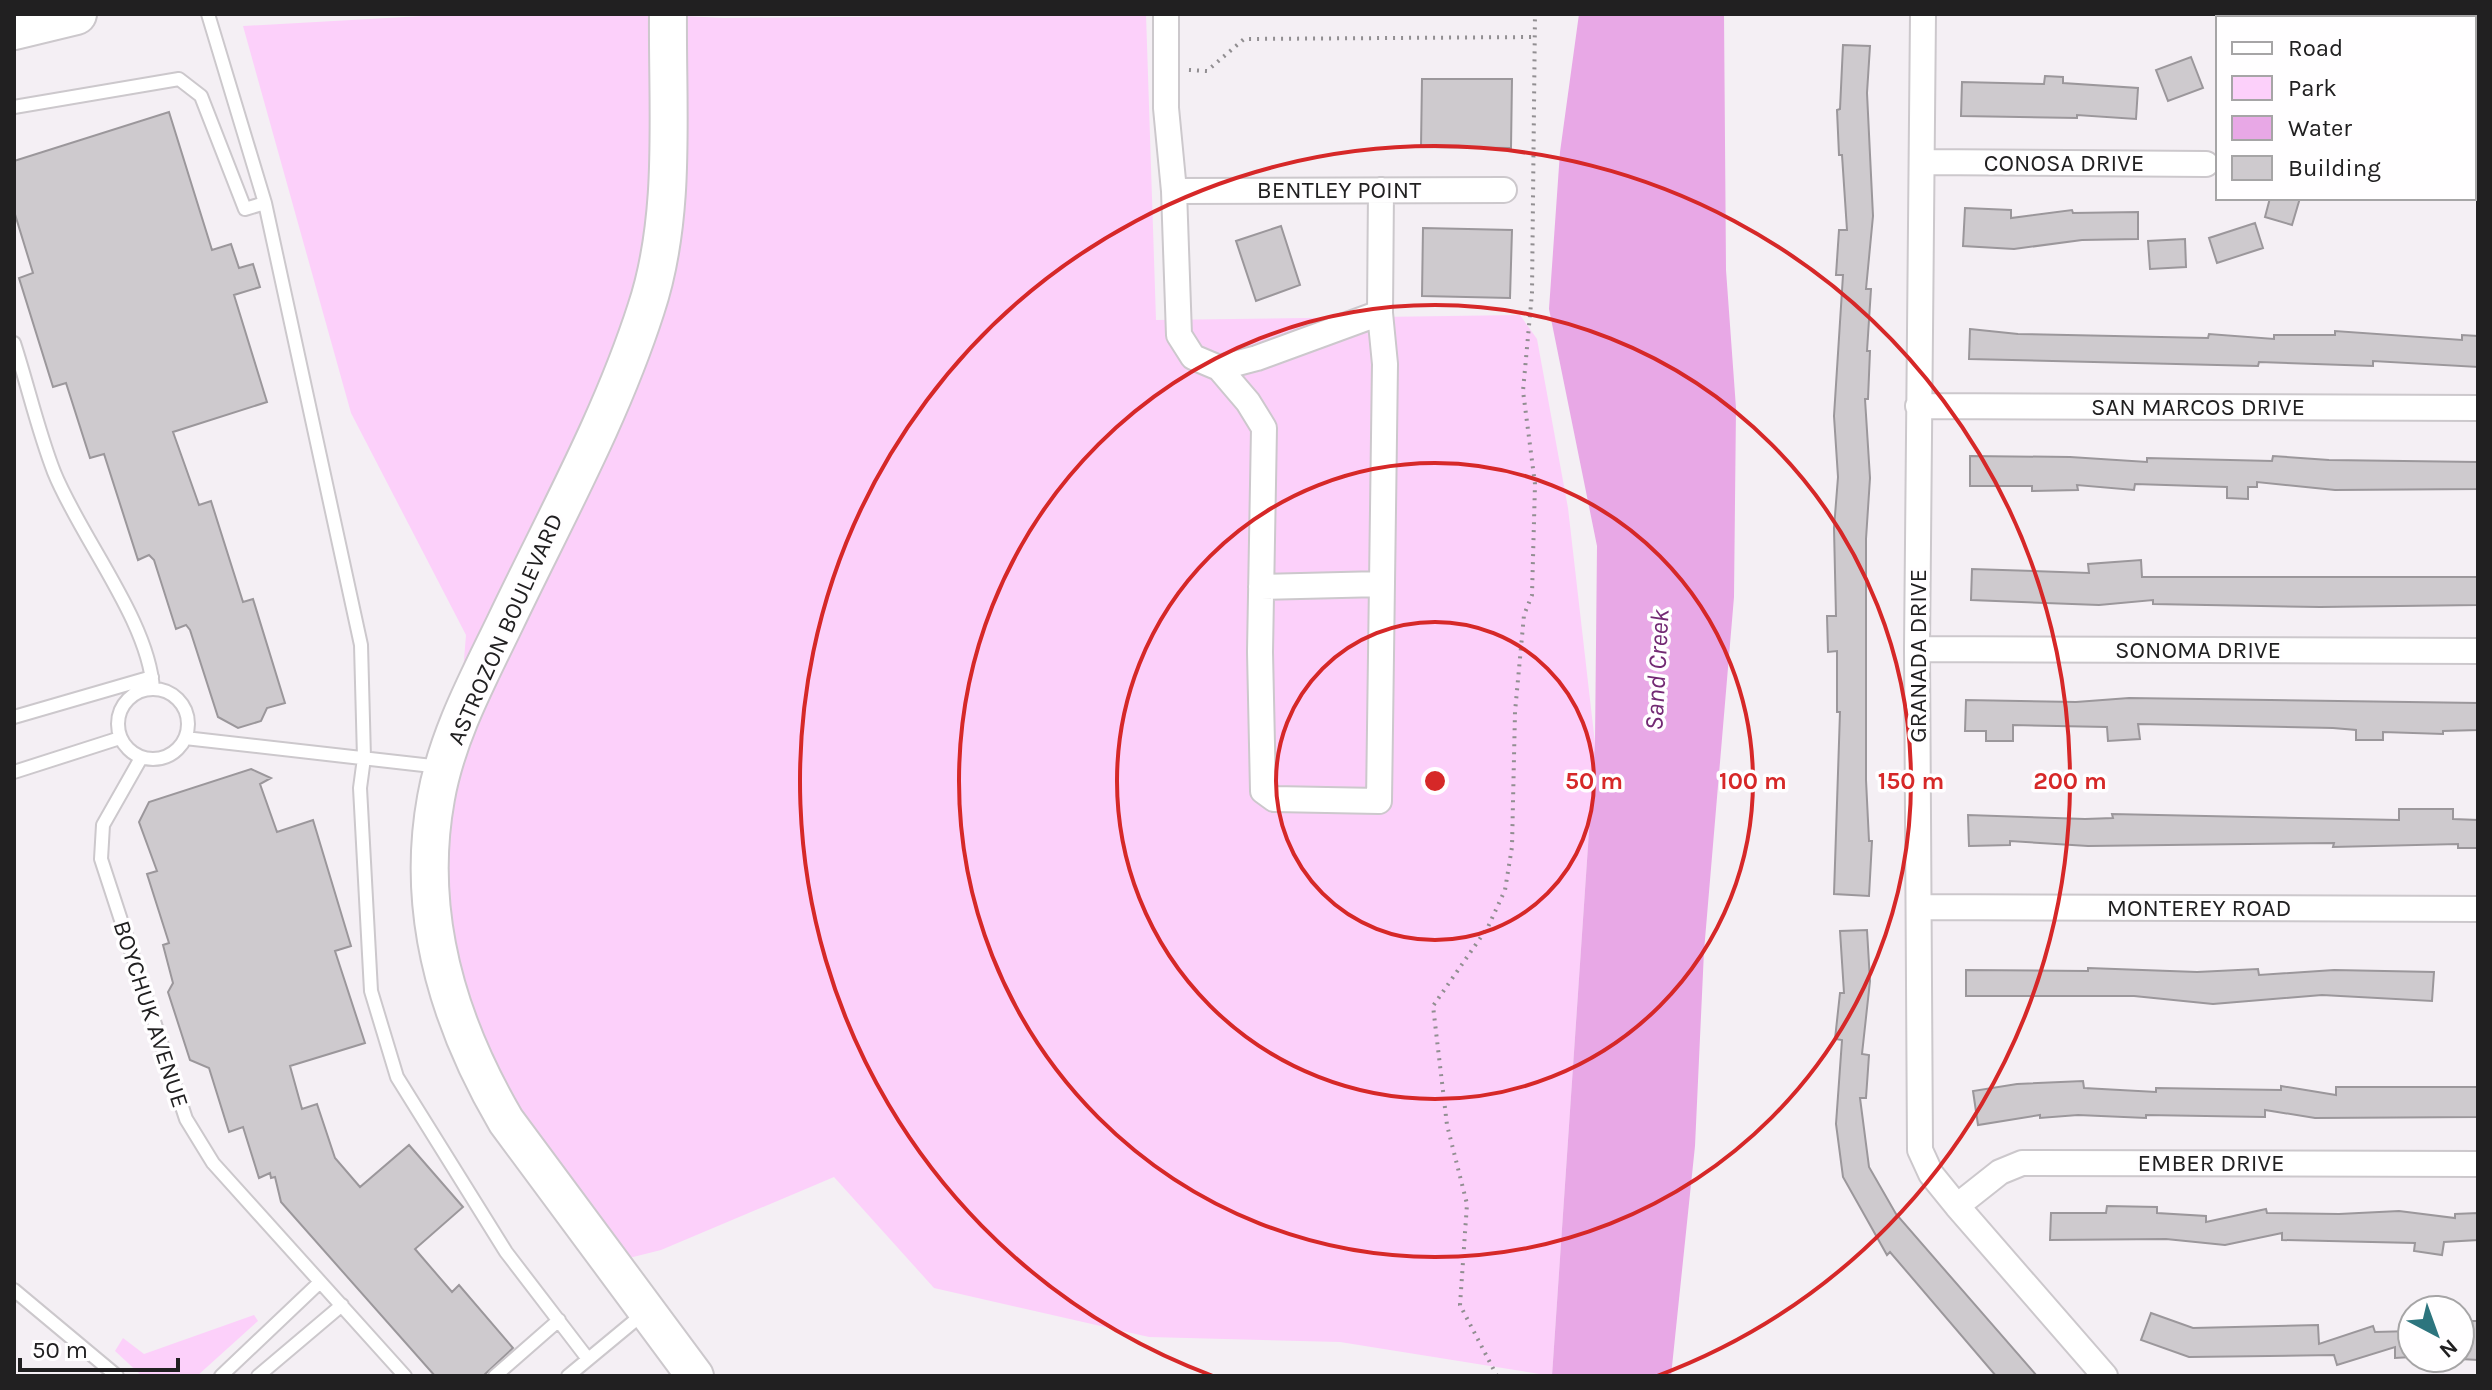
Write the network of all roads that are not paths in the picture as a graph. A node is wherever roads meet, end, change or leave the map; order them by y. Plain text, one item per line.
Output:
1 (76, 14) edge
2 (208, 14) edge
3 (668, 14) edge
4 (1166, 14) edge
5 (1923, 14) edge
6 (14, 29) edge
7 (14, 107) edge
8 (1922, 162) junction
9 (2206, 164) dead end
10 (1381, 190) junction
11 (1504, 190) dead end
12 (1174, 191) junction
13 (265, 203) junction
14 (1380, 313) junction
15 (14, 343) edge
16 (1219, 368) junction
17 (1918, 406) junction
18 (2478, 408) edge
19 (1382, 584) junction
20 (1261, 587) junction
21 (1917, 649) junction
22 (2478, 651) edge
23 (152, 683) junction
24 (14, 717) edge
25 (120, 738) junction
26 (185, 738) junction
27 (141, 758) junction
28 (364, 758) junction
29 (444, 767) junction
30 (14, 772) edge
31 (1919, 907) junction
32 (2478, 909) edge
33 (2478, 1164) edge
34 (1957, 1206) junction
35 (319, 1283) junction
36 (14, 1290) edge
37 (342, 1305) junction
38 (646, 1311) junction
39 (559, 1320) junction
40 (588, 1359) junction
41 (225, 1375) edge
42 (117, 1376) edge
43 (258, 1376) edge
44 (405, 1376) edge
45 (495, 1376) edge
46 (568, 1376) edge
47 (695, 1376) edge
48 (2105, 1376) edge

1 - 6 main road
2 - 13 lane
3 - 29 main road, ASTROZON BOULEVARD
4 - 12 street
5 - 8 street, GRANADA DRIVE
7 - 13 lane
8 - 9 street, CONOSA DRIVE
8 - 17 street, GRANADA DRIVE
10 - 11 street, BENTLEY POINT
10 - 12 street, BENTLEY POINT
10 - 14 street
12 - 16 street
13 - 28 lane
14 - 16 street
14 - 19 street
15 - 23 lane
16 - 20 street
17 - 18 street, SAN MARCOS DRIVE
17 - 21 street, GRANADA DRIVE
19 - 20 street
19 - 20 street
21 - 22 street, SONOMA DRIVE
21 - 31 street, GRANADA DRIVE
23 - 24 lane
23 - 25 lane
23 - 26 lane
25 - 27 lane
25 - 30 lane
26 - 27 lane
26 - 28 lane
27 - 35 lane, BOYCHUK AVENUE
28 - 29 lane
28 - 39 lane
29 - 38 main road, ASTROZON BOULEVARD
31 - 32 street, MONTEREY ROAD
31 - 34 street, GRANADA DRIVE
33 - 34 street, EMBER DRIVE
34 - 48 street, GRANADA DRIVE
35 - 37 lane, BOYCHUK AVENUE
35 - 41 lane
36 - 42 lane
37 - 43 lane
37 - 44 lane, BOYCHUK AVENUE
38 - 40 lane
38 - 47 main road, ASTROZON BOULEVARD
39 - 40 lane
39 - 45 lane
40 - 46 lane

